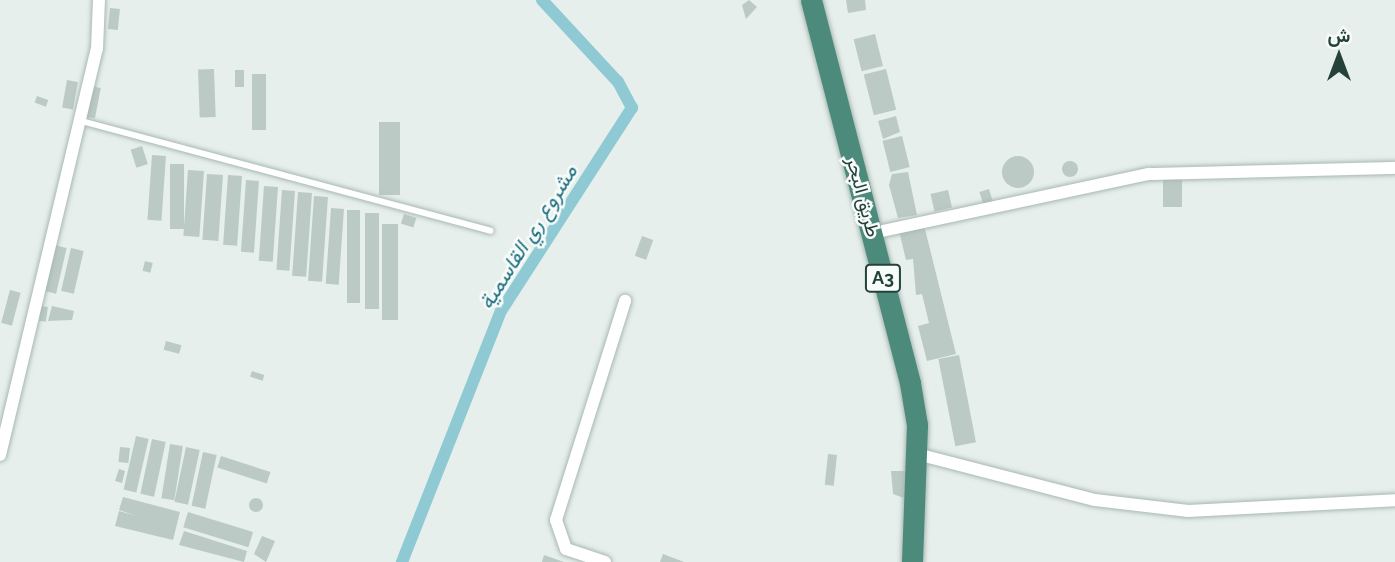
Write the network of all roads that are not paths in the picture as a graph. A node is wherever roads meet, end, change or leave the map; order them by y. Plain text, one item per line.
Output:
1 (99, 0) edge
2 (811, 0) edge
3 (75, 119) junction
4 (1395, 167) edge
5 (491, 231) dead end
6 (873, 233) junction
7 (625, 301) dead end
8 (916, 454) junction
9 (0, 455) edge
10 (1395, 500) edge
11 (605, 562) edge
12 (912, 562) edge

1 - 3 street
2 - 6 highway, طريق البحر / A3
3 - 5 lane
3 - 9 street
4 - 6 street
6 - 8 highway, طريق البحر / A3
7 - 11 street
8 - 10 street
8 - 12 highway, طريق البحر / A3

